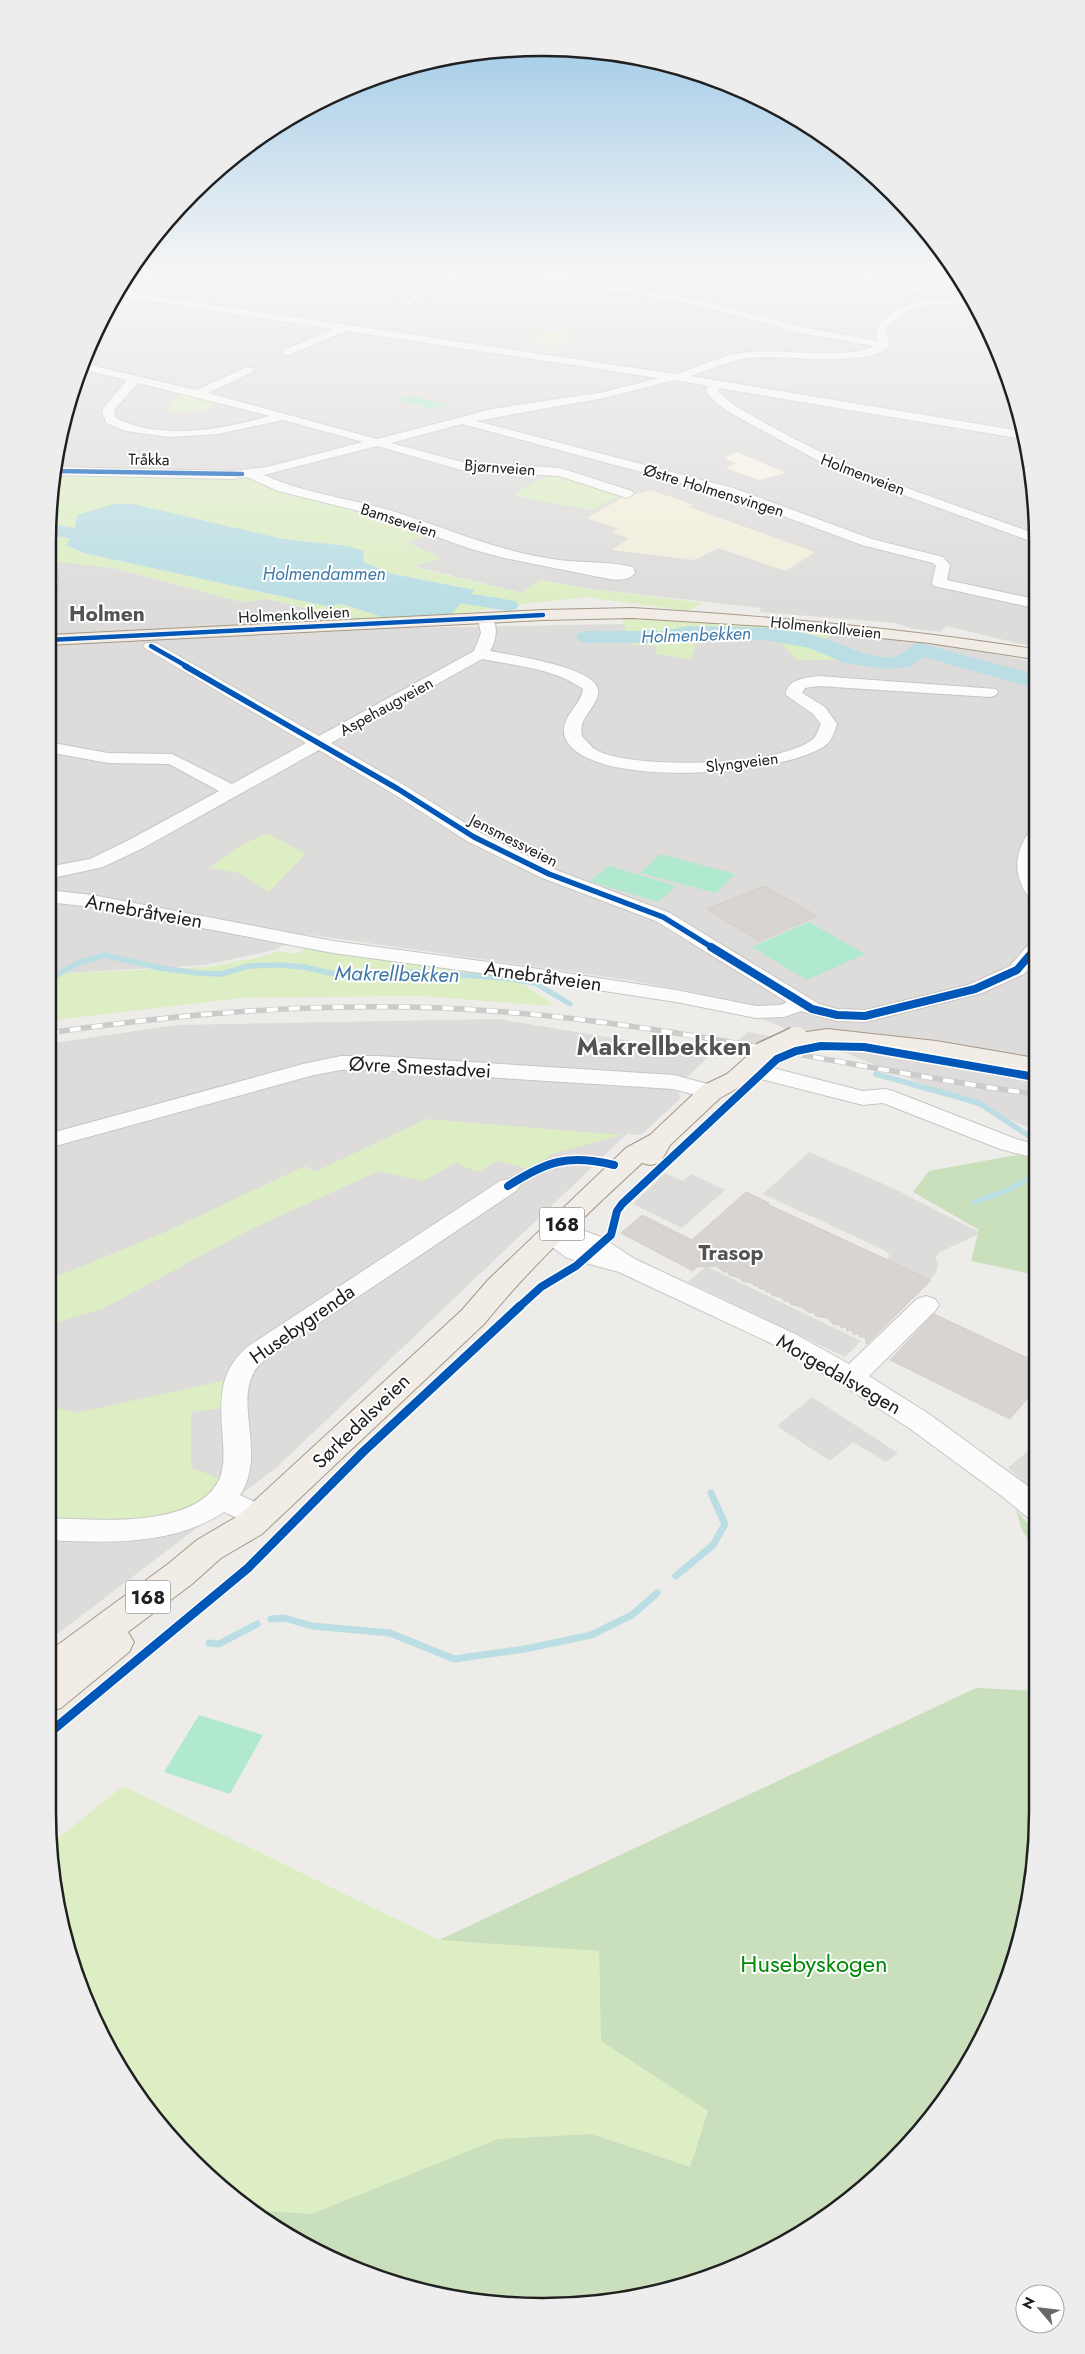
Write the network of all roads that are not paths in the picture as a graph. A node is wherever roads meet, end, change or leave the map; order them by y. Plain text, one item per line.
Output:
1 (714, 384) edge
2 (132, 385) edge
3 (163, 385) edge
4 (216, 385) edge
5 (643, 385) edge
6 (719, 385) edge
7 (198, 393) junction
8 (284, 416) junction
9 (463, 420) junction
10 (1016, 434) edge
11 (379, 442) junction
12 (62, 471) edge
13 (246, 474) junction
14 (627, 494) dead end
15 (1029, 536) edge
16 (549, 563) dead end
17 (1029, 603) edge
18 (486, 619) junction
19 (56, 640) edge
20 (151, 646) dead end
21 (1029, 653) edge
22 (480, 654) junction
23 (990, 692) dead end
24 (318, 744) junction
25 (56, 748) edge
26 (233, 791) junction
27 (1029, 847) edge
28 (56, 872) edge
29 (1029, 876) edge
30 (56, 897) edge
31 (1029, 956) edge
32 (801, 1004) junction
33 (768, 1052) junction
34 (1029, 1065) edge
35 (713, 1090) junction
36 (56, 1139) edge
37 (1029, 1149) edge
38 (508, 1186) dead end
39 (563, 1237) junction
40 (926, 1305) dead end
41 (851, 1377) junction
42 (221, 1498) junction
43 (1029, 1504) edge
44 (254, 1521) junction
45 (56, 1529) edge
46 (56, 1665) edge
47 (56, 1690) edge

1 - 15 street, Holmenveien
2 - 8 street
3 - 7 street, Bjørnveien
4 - 7 street
5 - 9 street, Tråkka
6 - 10 street
7 - 8 street, Bjørnveien
8 - 11 street, Bjørnveien
9 - 11 street, Tråkka
9 - 17 street, Østre Holmensvingen
11 - 13 street, Tråkka
11 - 14 street, Bjørnveien
12 - 13 street, Tråkka
13 - 16 street, Bamseveien
18 - 19 main road, Holmenkollveien
18 - 21 main road, Holmenkollveien
18 - 22 street
20 - 24 street, Jensmessveien
22 - 23 street, Slyngveien
22 - 24 street, Aspehaugveien
24 - 26 street, Aspehaugveien
24 - 32 street, Jensmessveien
25 - 26 street
26 - 28 street, Aspehaugveien
27 - 29 street
30 - 32 street, Arnebråtveien
31 - 32 street, Jensmessveien
33 - 34 main road
33 - 35 main road, Sørkedalsveien / 168
33 - 37 street
35 - 36 street, Øvre Smestadvei
35 - 39 main road, Sørkedalsveien / 168
38 - 42 street, Husebygrenda
39 - 41 street, Morgedalsvegen
39 - 44 main road, Sørkedalsveien / 168
40 - 41 street
41 - 43 street, Morgedalsvegen
42 - 44 street
42 - 45 street, Husebygrenda
44 - 46 main road, Sørkedalsveien / 168
44 - 47 main road, Sørkedalsveien / 168

